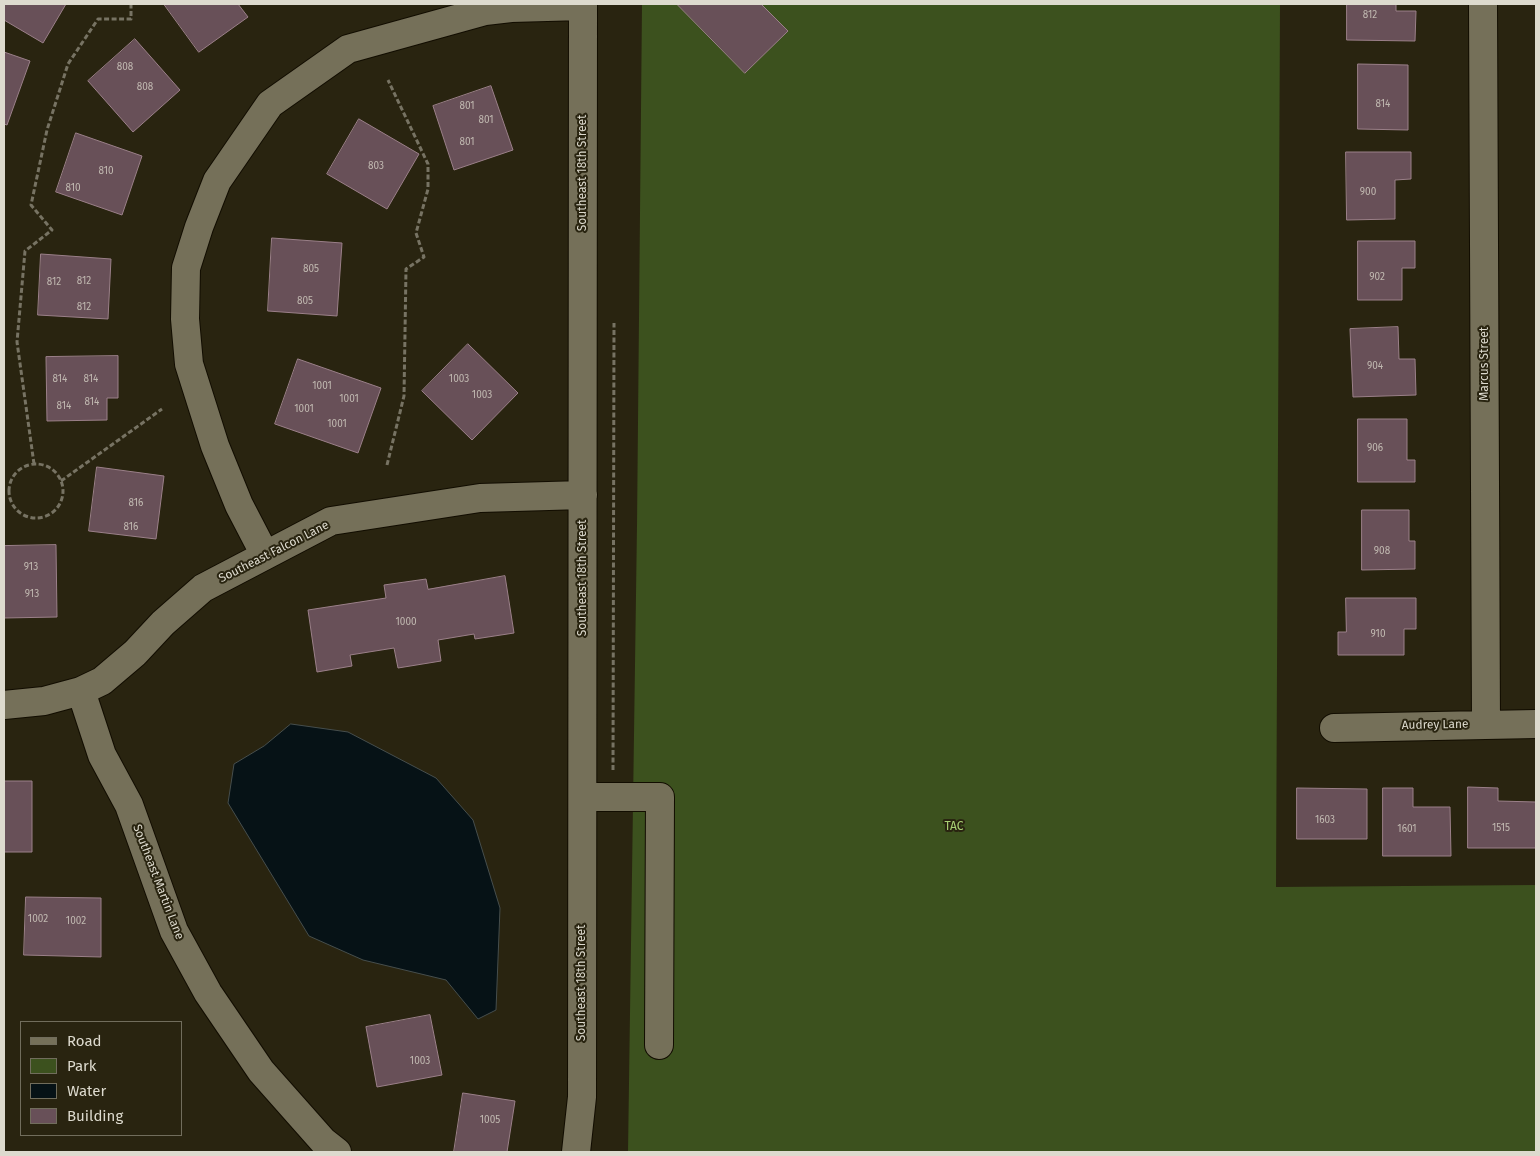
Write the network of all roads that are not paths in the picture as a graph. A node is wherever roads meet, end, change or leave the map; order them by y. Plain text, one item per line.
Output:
1 (1483, 4) edge
2 (583, 5) edge
3 (583, 495) junction
4 (265, 555) junction
5 (81, 691) junction
6 (4, 705) edge
7 (1486, 724) junction
8 (1536, 724) edge
9 (1334, 728) dead end
10 (583, 797) junction
11 (659, 1045) dead end
12 (337, 1152) edge
13 (576, 1152) edge

1 - 7 street, Marcus Street
2 - 3 street, Southeast 18th Street
2 - 4 street
3 - 4 street, Southeast Falcon Lane
3 - 10 street, Southeast 18th Street
4 - 5 street, Southeast Falcon Lane
5 - 6 street, Southeast Falcon Lane
5 - 12 street, Southeast Martin Lane
7 - 8 street, Audrey Lane
7 - 9 street, Audrey Lane
10 - 11 street
10 - 13 street, Southeast 18th Street

